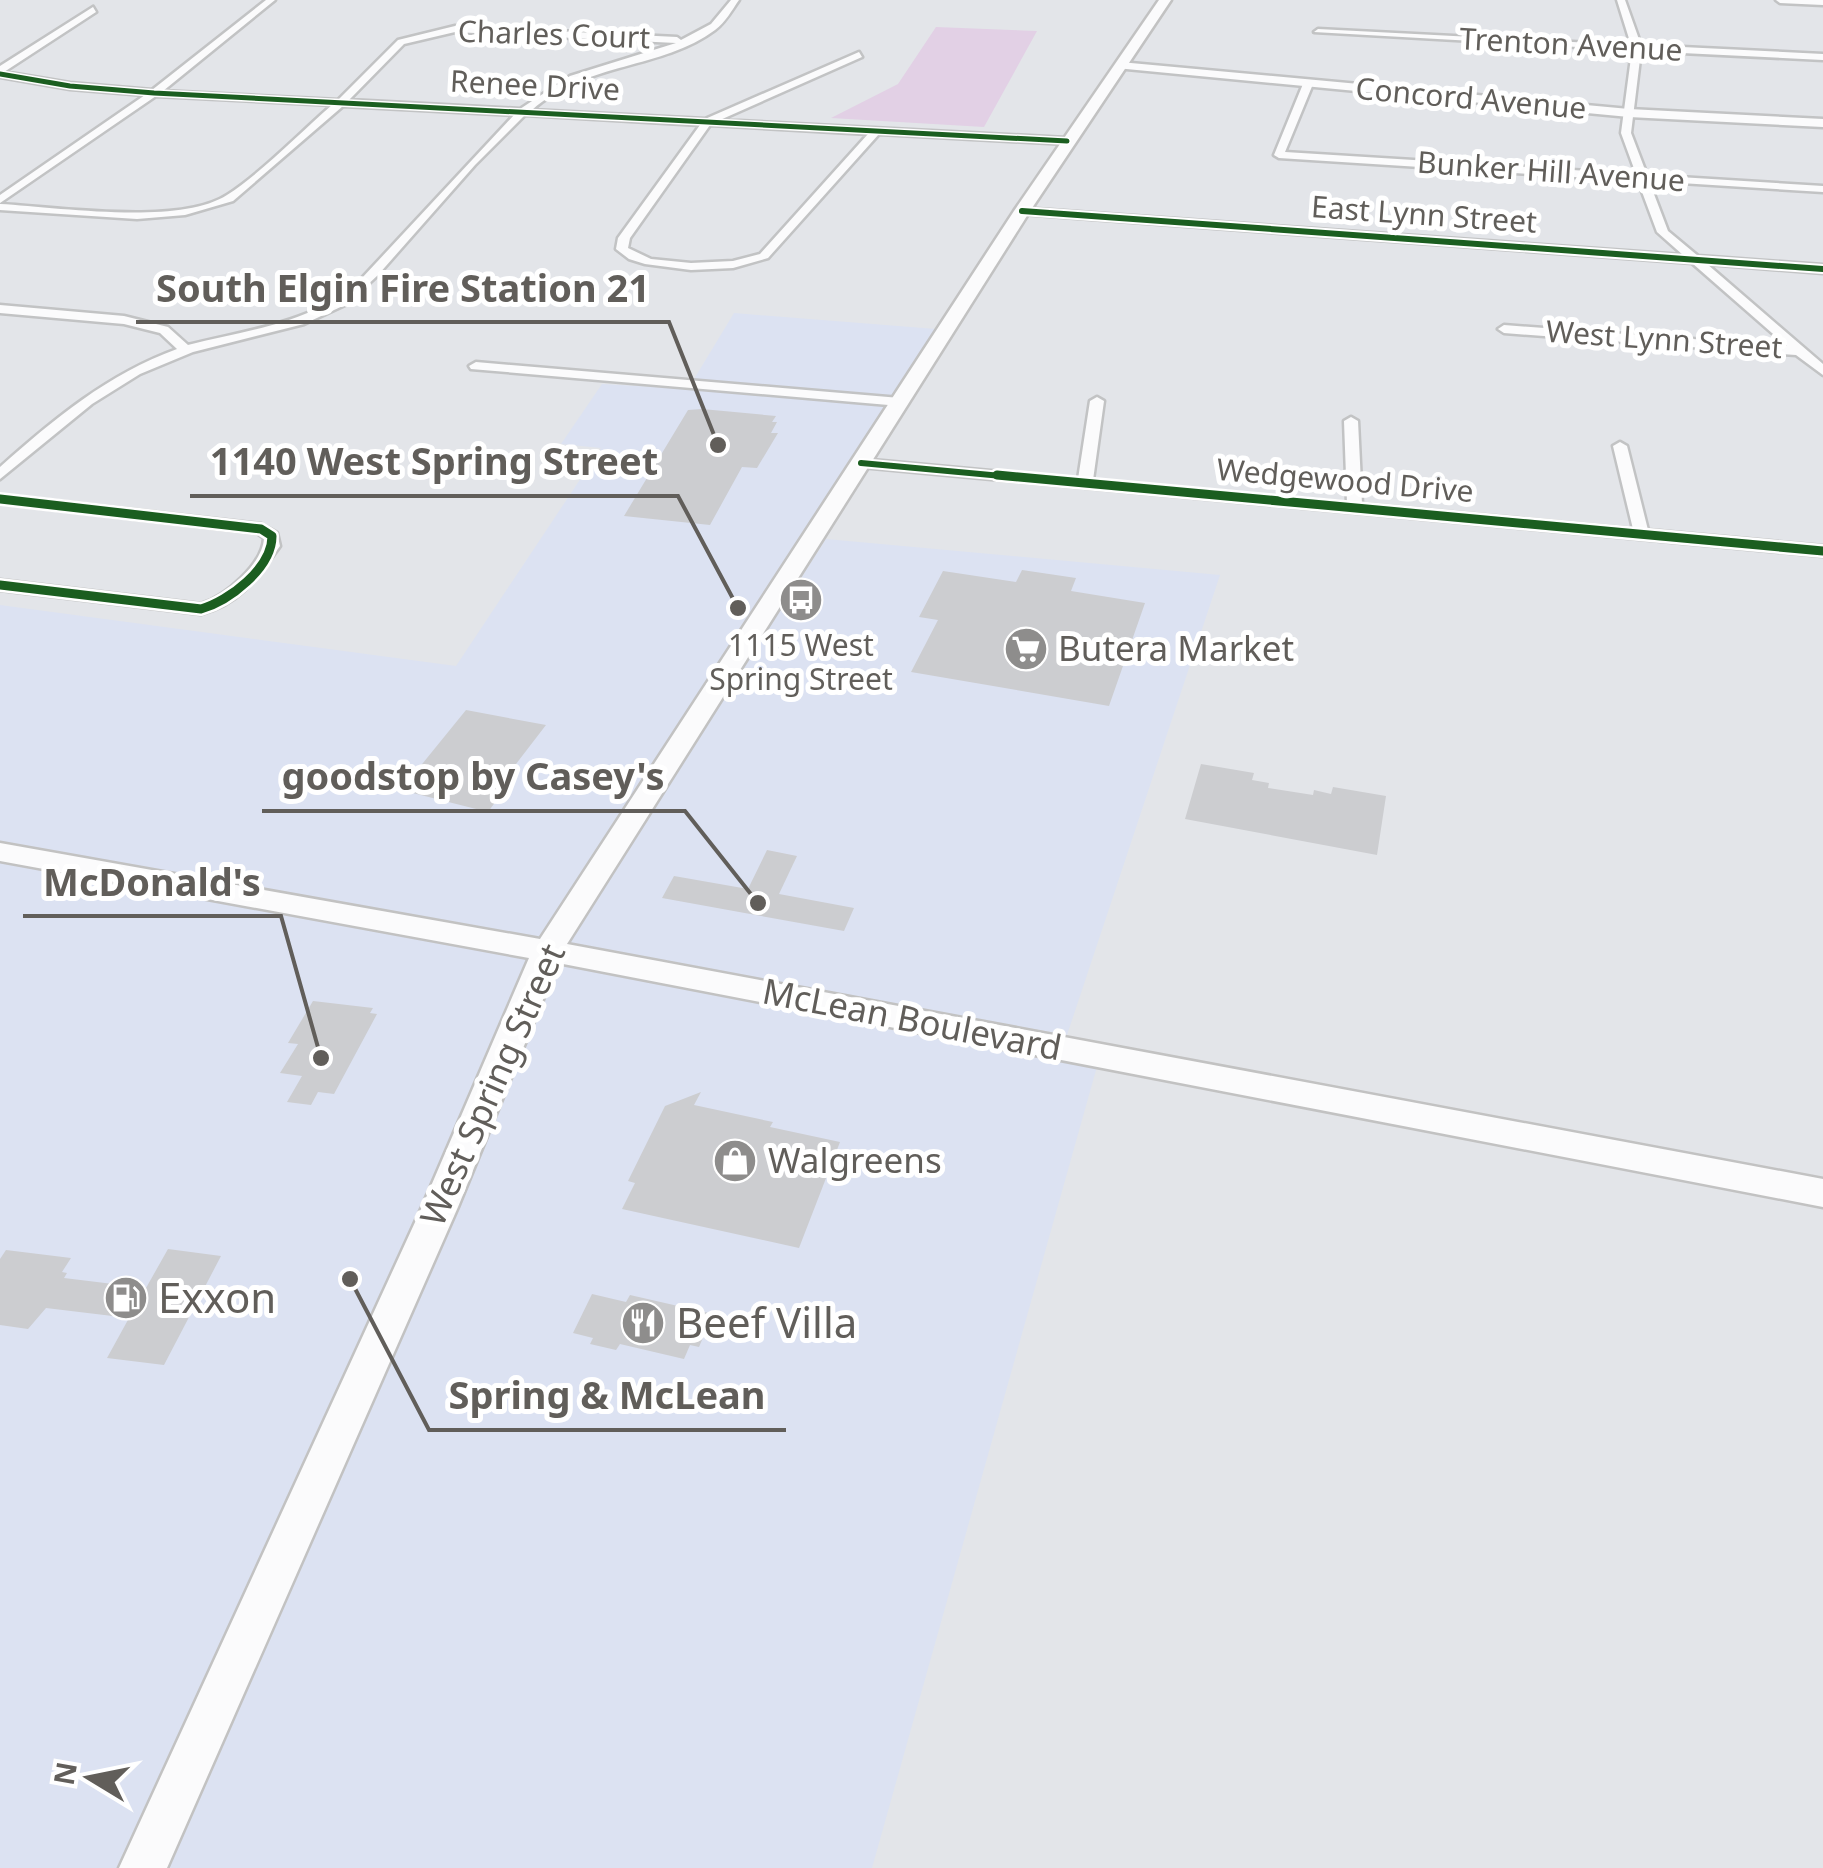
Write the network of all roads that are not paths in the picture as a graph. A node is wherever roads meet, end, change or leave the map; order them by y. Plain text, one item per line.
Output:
1 (271, 0) edge
2 (736, 0) edge
3 (1165, 0) edge
4 (1621, 0) edge
5 (1780, 0) edge
6 (1823, 2) edge
7 (93, 10) dead end
8 (1318, 32) dead end
9 (688, 40) junction
10 (1637, 48) junction
11 (859, 55) dead end
12 (1823, 58) edge
13 (1120, 66) junction
14 (0, 72) edge
15 (1308, 84) junction
16 (154, 93) junction
17 (344, 100) junction
18 (524, 112) junction
19 (1629, 113) junction
20 (707, 122) junction
21 (1823, 123) edge
22 (876, 131) junction
23 (1067, 140) junction
24 (1641, 178) junction
25 (1823, 189) edge
26 (0, 200) edge
27 (0, 207) edge
28 (1022, 210) junction
29 (1690, 260) junction
30 (1823, 269) edge
31 (0, 309) edge
32 (1504, 329) dead end
33 (186, 350) junction
34 (1802, 351) junction
35 (1823, 354) edge
36 (476, 366) dead end
37 (1823, 370) edge
38 (900, 402) junction
39 (1097, 402) dead end
40 (1351, 420) dead end
41 (1620, 446) dead end
42 (862, 463) junction
43 (0, 475) edge
44 (1085, 482) junction
45 (0, 498) edge
46 (1355, 507) junction
47 (1641, 532) junction
48 (1823, 551) edge
49 (0, 585) edge
50 (0, 852) edge
51 (547, 952) junction
52 (1823, 1193) edge
53 (143, 1868) edge

1 - 16 street
2 - 9 street
3 - 13 main road, West Spring Street
4 - 10 street
5 - 6 street
7 - 14 street
8 - 10 street, Trenton Avenue
9 - 17 street, Charles Court
9 - 18 street
10 - 12 street, Trenton Avenue
10 - 19 street
11 - 20 street
13 - 15 street, Concord Avenue
13 - 23 main road, West Spring Street
14 - 16 street, Renee Drive
15 - 19 street, Concord Avenue
15 - 24 street, Bunker Hill Avenue
16 - 17 street, Renee Drive
16 - 26 street
17 - 18 street, Renee Drive
17 - 27 street
18 - 20 street, Renee Drive
18 - 33 street
19 - 21 street, Concord Avenue
19 - 24 street
20 - 22 street, Renee Drive
20 - 22 street
22 - 23 street, Renee Drive
23 - 28 main road, West Spring Street
24 - 25 street, Bunker Hill Avenue
24 - 29 street
28 - 29 street, East Lynn Street
28 - 38 main road, West Spring Street
29 - 30 street, East Lynn Street
29 - 34 street
31 - 33 street
32 - 34 street, West Lynn Street
33 - 43 street
34 - 35 street, West Lynn Street
34 - 37 street
36 - 38 street
38 - 42 main road, West Spring Street
39 - 44 street
40 - 46 street
41 - 47 street
42 - 44 street, Wedgewood Drive
42 - 51 main road, West Spring Street
44 - 46 street, Wedgewood Drive
45 - 49 street
46 - 47 street, Wedgewood Drive
47 - 48 street, Wedgewood Drive
50 - 51 main road, McLean Boulevard
51 - 52 main road, McLean Boulevard
51 - 53 main road, West Spring Street

